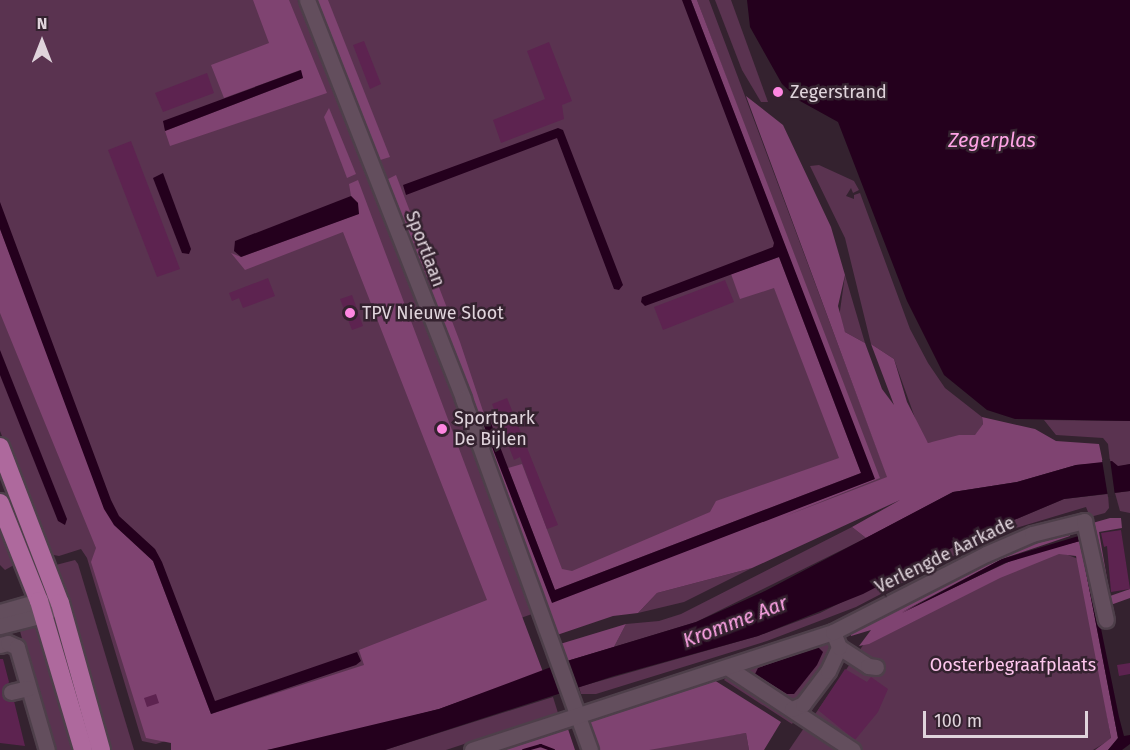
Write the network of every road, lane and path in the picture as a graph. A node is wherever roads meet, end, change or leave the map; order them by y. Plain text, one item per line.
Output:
1 (307, 0) edge
2 (0, 447) edge
3 (0, 503) edge
4 (60, 603) junction
5 (41, 608) junction
6 (0, 612) edge
7 (1106, 620) dead end
8 (0, 626) edge
9 (833, 632) junction
10 (0, 645) edge
11 (839, 647) junction
12 (876, 667) dead end
13 (730, 669) junction
14 (28, 688) junction
15 (11, 692) dead end
16 (579, 713) junction
17 (798, 713) junction
18 (47, 750) edge
19 (83, 750) edge
20 (101, 750) edge
21 (472, 750) edge
22 (590, 750) edge
23 (853, 750) edge

1 - 16 street, Sportlaan
2 - 4 main road
3 - 5 main road
4 - 5 street
4 - 20 main road
5 - 6 street
5 - 8 street
5 - 19 main road
7 - 9 street, Verlengde Aarkade
9 - 11 street
9 - 13 street, Verlengde Aarkade
10 - 14 street
11 - 12 street
11 - 17 street
13 - 16 street, Verlengde Aarkade
13 - 17 street
14 - 15 street
14 - 18 street
16 - 21 street, Verlengde Aarkade
16 - 22 street, Sportlaan
17 - 23 street

